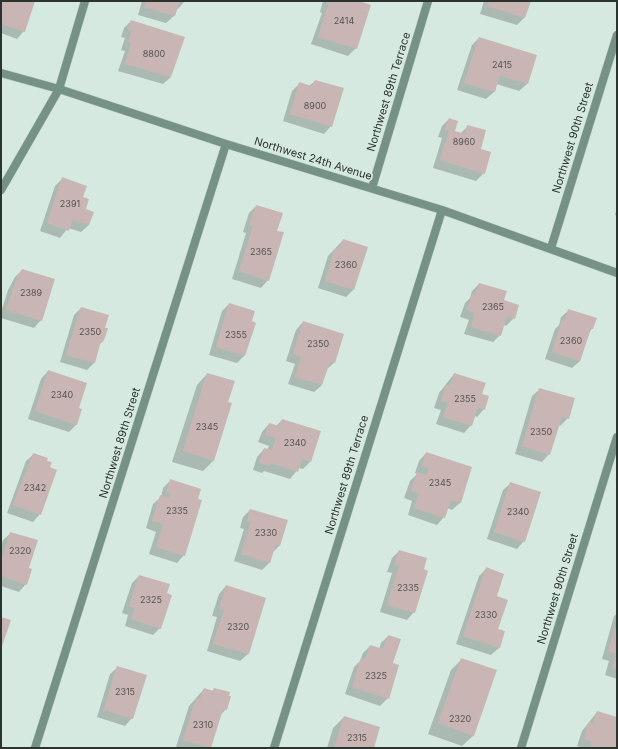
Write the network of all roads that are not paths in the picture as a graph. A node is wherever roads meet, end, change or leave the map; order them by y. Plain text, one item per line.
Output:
1 (85, 1) edge
2 (428, 1) edge
3 (617, 35) edge
4 (1, 73) edge
5 (59, 89) junction
6 (226, 144) junction
7 (372, 188) junction
8 (1, 190) edge
9 (442, 210) junction
10 (551, 248) junction
11 (617, 273) edge
12 (617, 437) edge
13 (35, 748) edge
14 (274, 748) edge
15 (521, 748) edge

1 - 5 street
2 - 7 street, Northwest 89th Terrace
3 - 10 street, Northwest 90th Street
4 - 5 street, Northwest 24th Avenue
5 - 6 street, Northwest 24th Avenue
5 - 8 street
6 - 7 street, Northwest 24th Avenue
6 - 13 street, Northwest 89th Street
7 - 9 street, Northwest 24th Avenue
9 - 10 street, Northwest 24th Avenue
9 - 14 street, Northwest 89th Terrace
10 - 11 street, Northwest 24th Avenue
12 - 15 street, Northwest 90th Street

